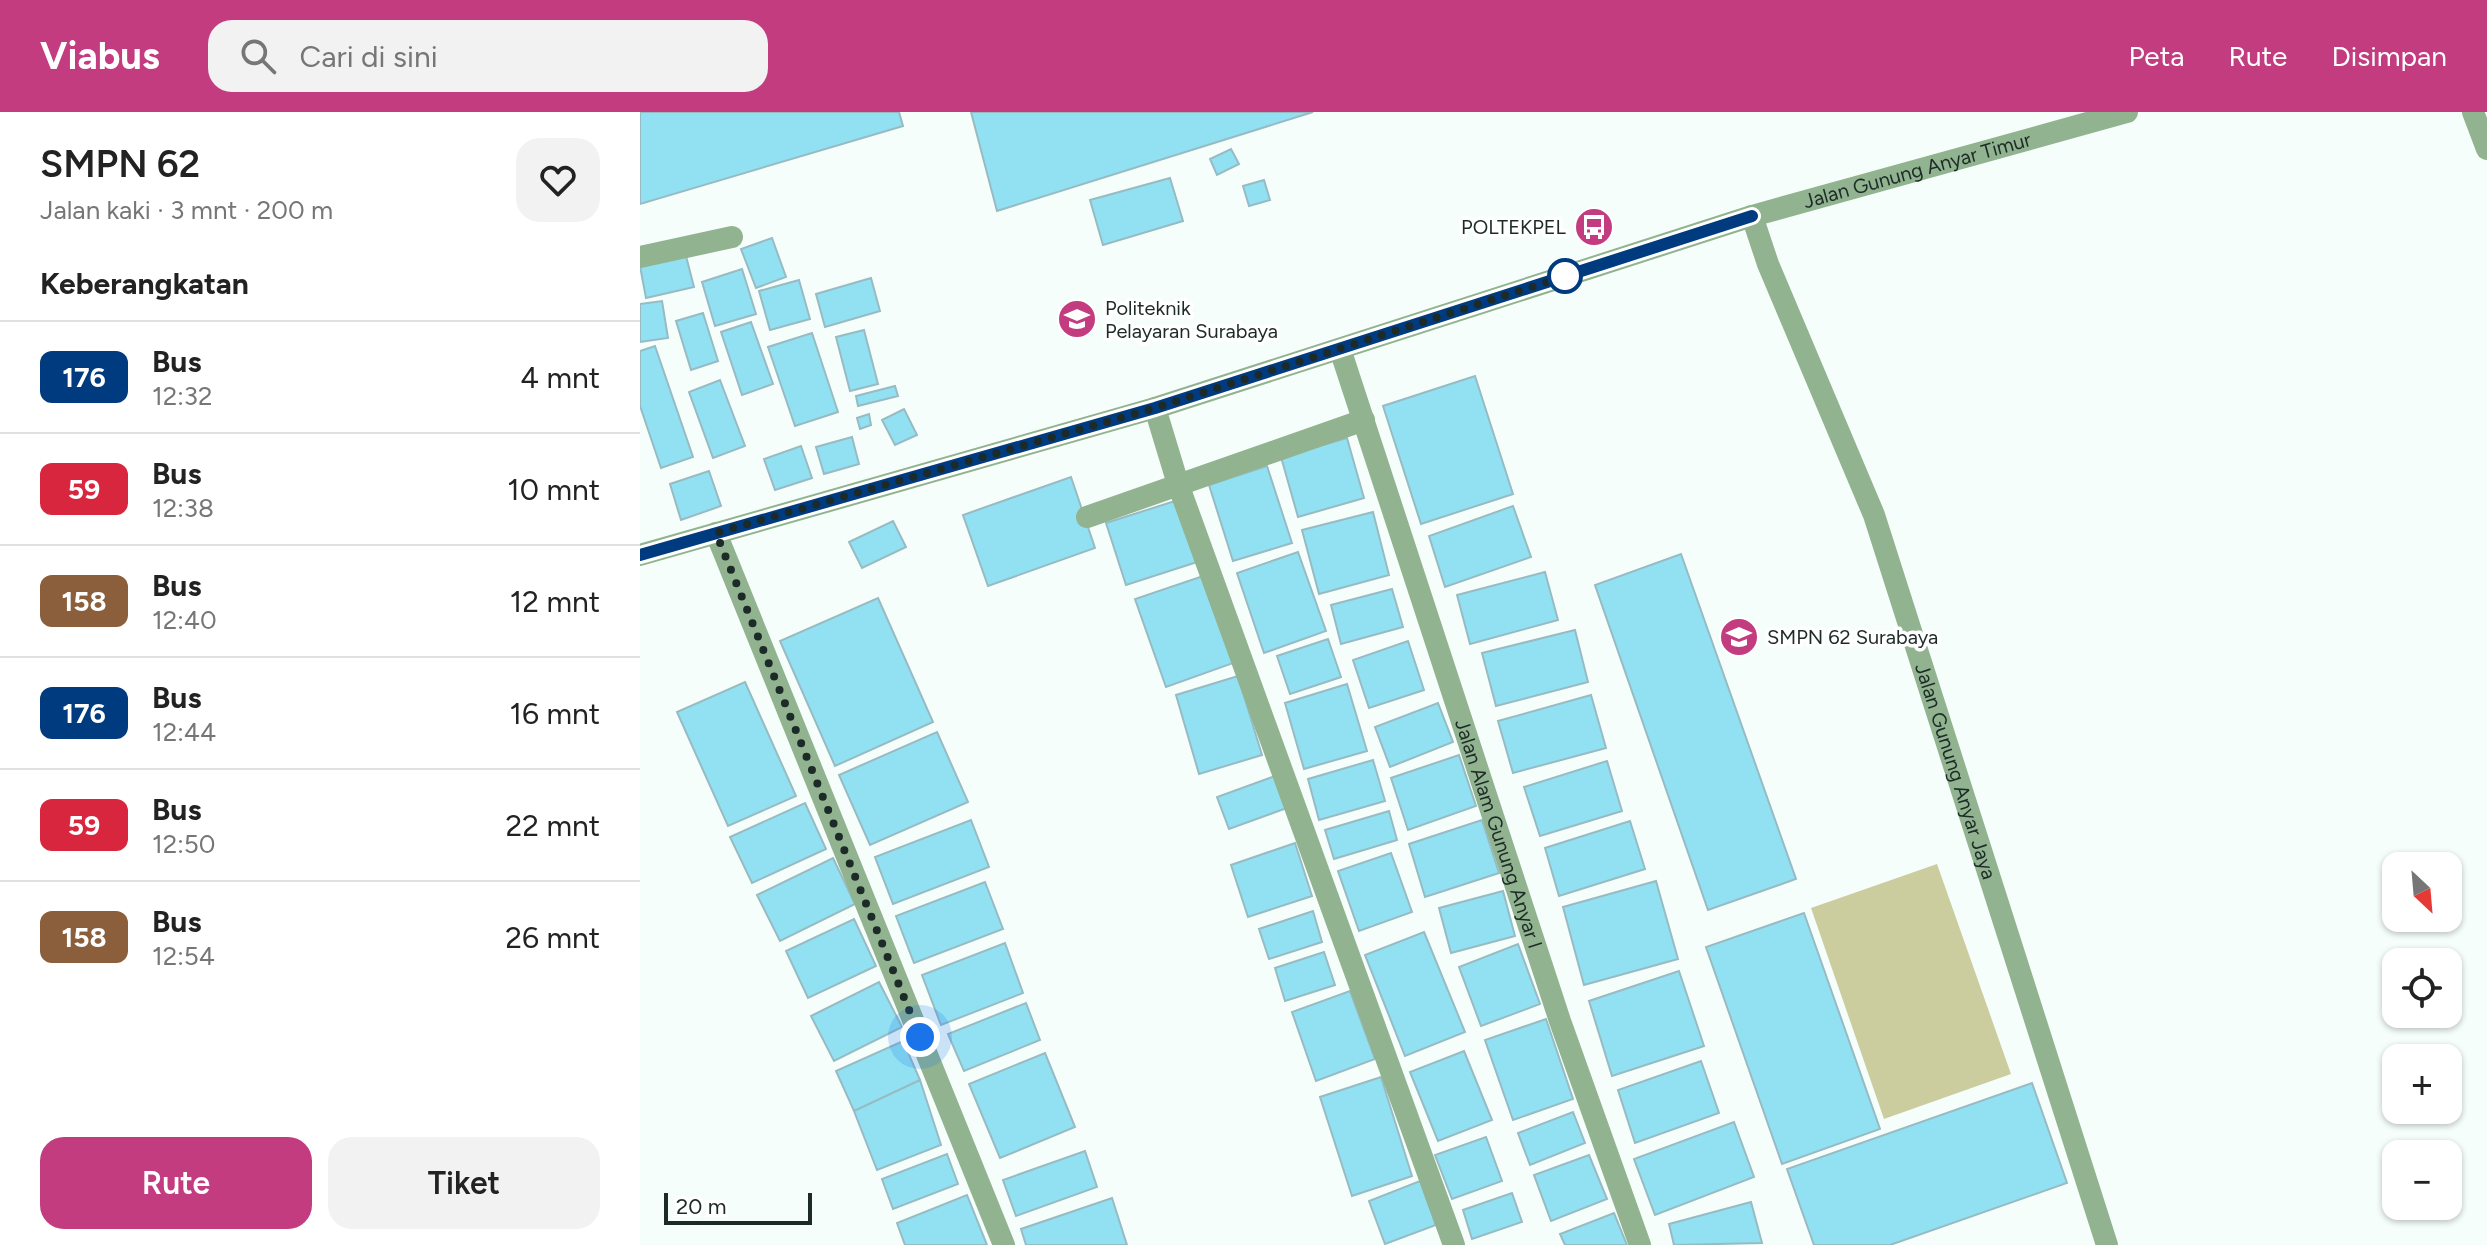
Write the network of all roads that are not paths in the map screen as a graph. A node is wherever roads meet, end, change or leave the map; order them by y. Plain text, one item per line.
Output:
1 (2127, 112) edge
2 (2473, 112) edge
3 (2487, 149) edge
4 (1752, 216) junction
5 (732, 237) dead end
6 (640, 257) edge
7 (1340, 349) junction
8 (1155, 408) junction
9 (1364, 420) junction
10 (1178, 484) junction
11 (1087, 517) dead end
12 (716, 533) junction
13 (640, 555) edge
14 (1004, 1245) edge
15 (1454, 1245) edge
16 (1640, 1245) edge
17 (2107, 1245) edge

1 - 4 street, Jalan Gunung Anyar Timur
2 - 3 street
4 - 7 street, Jalan Gunung Anyar Timur
4 - 17 street, Jalan Gunung Anyar Jaya
5 - 6 street
7 - 8 street, Jalan Gunung Anyar Timur
7 - 9 street, Jalan Alam Gunung Anyar I
8 - 10 street
8 - 12 street, Jalan Gunung Anyar Timur
9 - 10 street
9 - 16 street, Jalan Alam Gunung Anyar I
10 - 11 street
10 - 15 street
12 - 13 street, Jalan Gunung Anyar Timur
12 - 14 street

